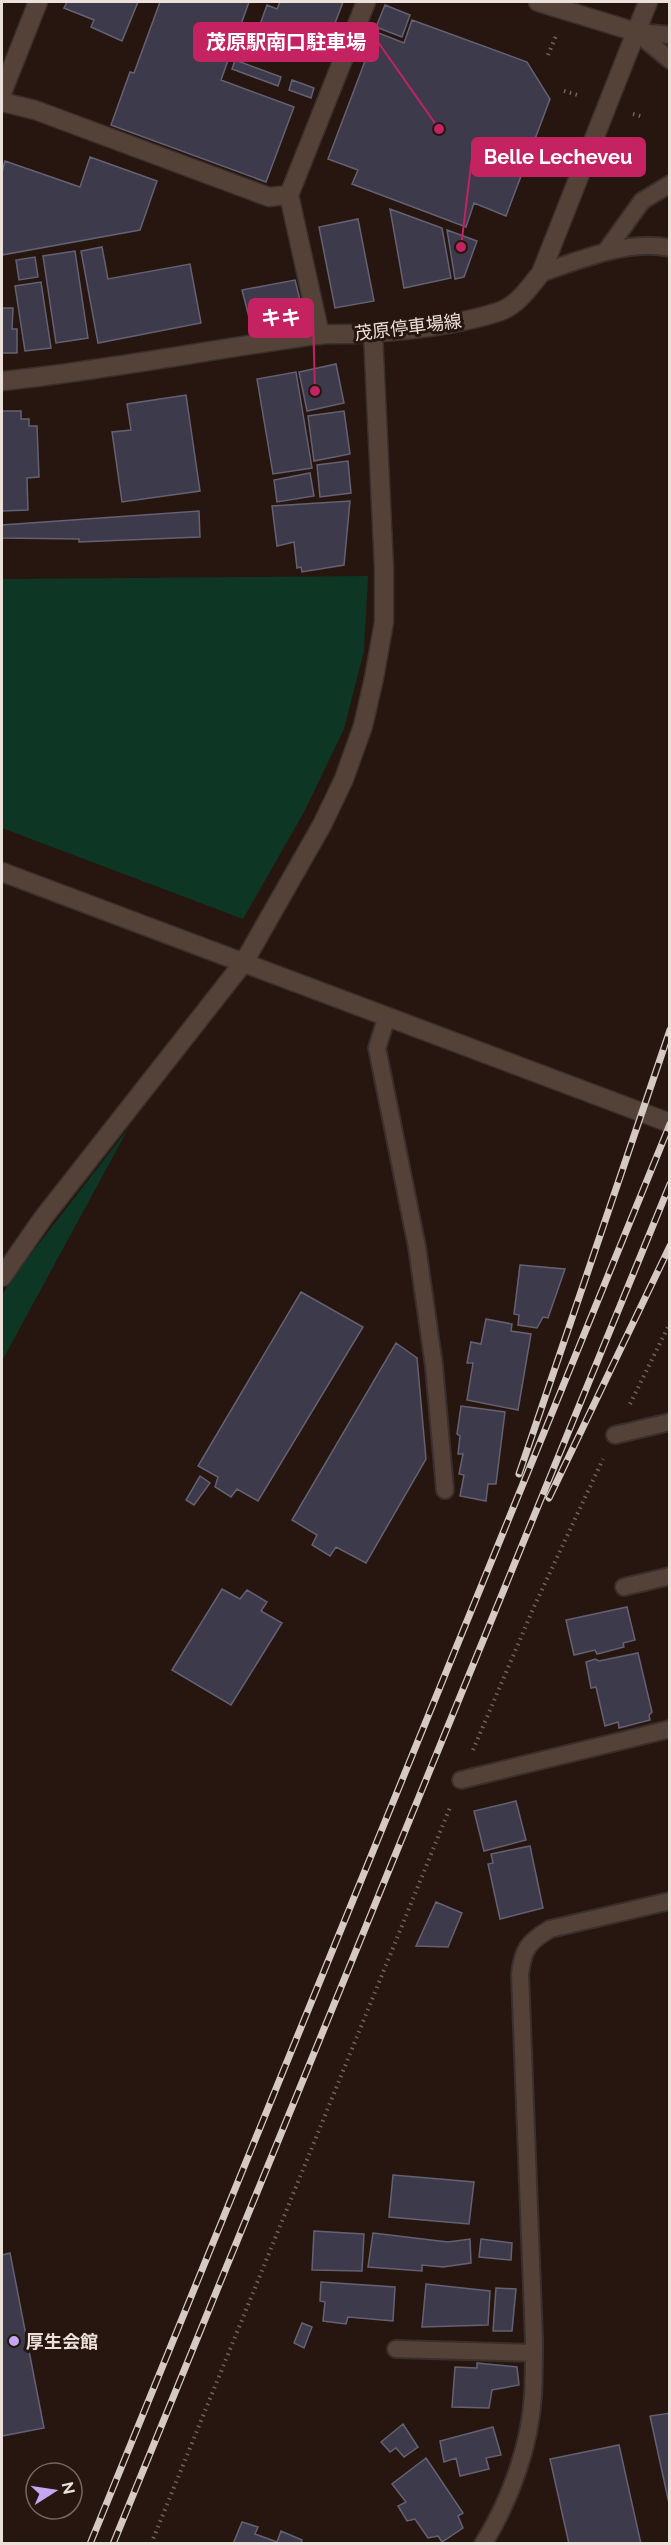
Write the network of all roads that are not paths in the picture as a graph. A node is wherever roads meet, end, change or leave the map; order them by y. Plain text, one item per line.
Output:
1 (38, 2) edge
2 (366, 2) edge
3 (538, 2) edge
4 (648, 2) edge
5 (636, 32) junction
6 (669, 35) edge
7 (669, 60) edge
8 (2, 93) edge
9 (2, 102) edge
10 (669, 184) edge
11 (289, 195) junction
12 (669, 248) edge
13 (606, 251) junction
14 (541, 273) junction
15 (373, 333) junction
16 (320, 335) junction
17 (2, 381) edge
18 (2, 872) edge
19 (244, 962) junction
20 (387, 1016) junction
21 (669, 1123) edge
22 (2, 1277) edge
23 (669, 1422) edge
24 (615, 1435) road end
25 (445, 1490) dead end
26 (669, 1576) edge
27 (624, 1587) dead end
28 (669, 1729) edge
29 (461, 1780) road end
30 (669, 1901) edge
31 (396, 2349) dead end
32 (534, 2353) junction
33 (483, 2544) edge

1 - 8 street
2 - 11 street
3 - 5 street
4 - 5 street, 茂原停車場線
5 - 6 lane
5 - 7 lane
5 - 14 street, 茂原停車場線
9 - 11 street
10 - 13 lane
11 - 16 street
12 - 13 lane
13 - 14 lane
14 - 15 street, 茂原停車場線
15 - 16 street, 茂原停車場線
15 - 19 street
16 - 17 street, 茂原停車場線
18 - 19 street
19 - 20 street
19 - 22 street
20 - 21 street
20 - 25 lane
23 - 24 lane
26 - 27 lane
28 - 29 lane
30 - 32 lane
31 - 32 lane
32 - 33 lane

